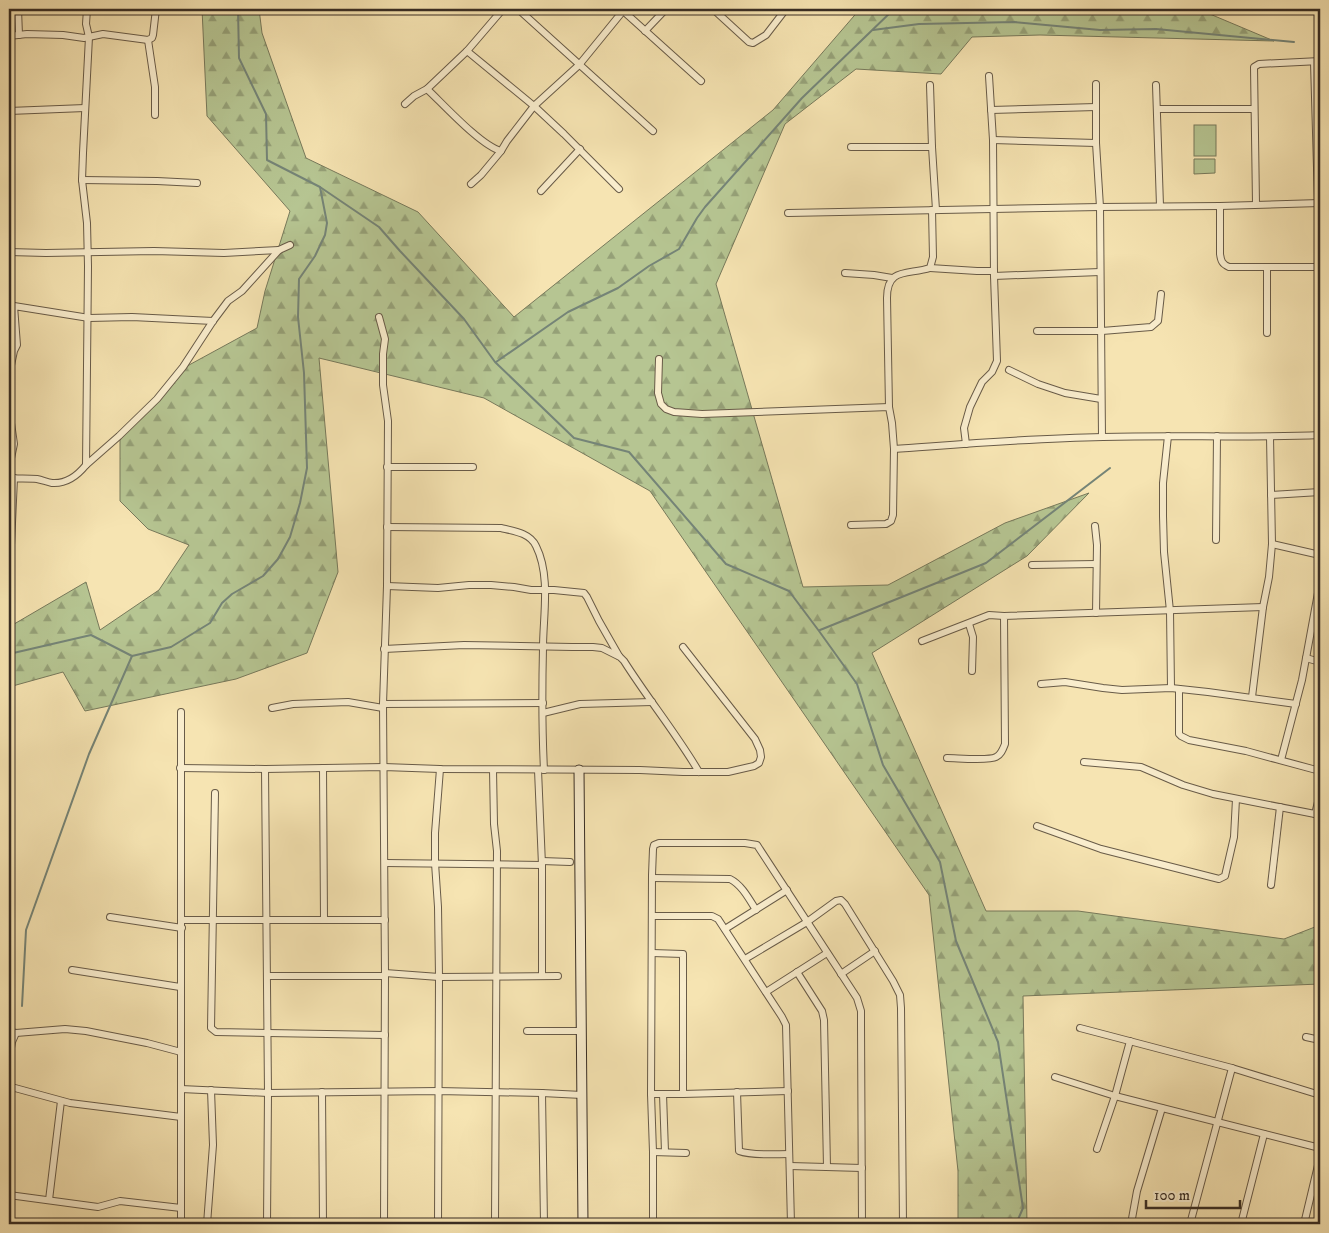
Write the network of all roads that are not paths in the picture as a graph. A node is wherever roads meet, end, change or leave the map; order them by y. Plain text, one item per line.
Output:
1 (18, 9) edge
2 (87, 9) edge
3 (156, 9) edge
4 (503, 9) edge
5 (518, 9) edge
6 (666, 9) edge
7 (713, 9) edge
8 (786, 9) edge
9 (622, 10) edge
10 (645, 31) junction
11 (19, 35) junction
12 (9, 36) edge
13 (89, 37) junction
14 (148, 40) junction
15 (467, 51) junction
16 (1317, 62) edge
17 (579, 65) junction
18 (989, 76) dead end
19 (701, 81) dead end
20 (1096, 84) dead end
21 (930, 85) dead end
22 (1156, 85) dead end
23 (427, 89) junction
24 (405, 104) dead end
25 (534, 106) junction
26 (1096, 107) junction
27 (85, 108) junction
28 (1157, 109) junction
29 (1254, 109) junction
30 (991, 110) junction
31 (9, 111) edge
32 (155, 114) dead end
33 (653, 132) dead end
34 (993, 140) junction
35 (1096, 143) junction
36 (851, 147) dead end
37 (932, 147) junction
38 (580, 149) junction
39 (501, 151) junction
40 (82, 180) junction
41 (197, 184) dead end
42 (471, 184) dead end
43 (619, 189) dead end
44 (541, 191) dead end
45 (1319, 203) edge
46 (1256, 204) junction
47 (1160, 206) junction
48 (1220, 206) junction
49 (1100, 207) junction
50 (993, 209) junction
51 (934, 210) junction
52 (788, 213) dead end
53 (290, 245) dead end
54 (279, 250) junction
55 (9, 252) edge
56 (88, 253) junction
57 (1267, 267) junction
58 (1320, 267) edge
59 (930, 268) junction
60 (1100, 272) junction
61 (845, 273) dead end
62 (994, 273) junction
63 (892, 278) junction
64 (1161, 294) dead end
65 (379, 316) dead end
66 (89, 318) junction
67 (212, 321) junction
68 (1037, 331) dead end
69 (1102, 331) junction
70 (1267, 333) dead end
71 (659, 360) dead end
72 (1009, 370) dead end
73 (1101, 399) junction
74 (889, 407) junction
75 (10, 415) edge
76 (1320, 435) edge
77 (1168, 436) junction
78 (1217, 436) junction
79 (1102, 437) junction
80 (1270, 437) junction
81 (966, 444) junction
82 (894, 449) junction
83 (86, 465) junction
84 (387, 467) junction
85 (473, 467) dead end
86 (11, 478) edge
87 (1320, 492) edge
88 (1271, 494) junction
89 (851, 525) dead end
90 (1095, 526) dead end
91 (387, 527) junction
92 (1216, 540) dead end
93 (1272, 544) junction
94 (9, 549) edge
95 (1320, 555) edge
96 (1032, 564) dead end
97 (1096, 564) junction
98 (1320, 582) edge
99 (386, 586) junction
100 (545, 590) junction
101 (1263, 607) junction
102 (1170, 611) junction
103 (1096, 613) junction
104 (1004, 616) junction
105 (969, 624) junction
106 (922, 641) dead end
107 (543, 647) junction
108 (683, 647) dead end
109 (384, 649) junction
110 (620, 657) junction
111 (1306, 658) junction
112 (1320, 662) edge
113 (972, 670) dead end
114 (1040, 684) dead end
115 (1171, 688) junction
116 (1179, 689) junction
117 (1252, 697) junction
118 (652, 702) junction
119 (543, 703) junction
120 (1296, 704) junction
121 (383, 706) junction
122 (272, 708) dead end
123 (181, 712) dead end
124 (543, 713) junction
125 (947, 758) dead end
126 (1281, 760) junction
127 (1084, 762) dead end
128 (384, 767) junction
129 (180, 768) junction
130 (323, 768) junction
131 (265, 769) junction
132 (440, 769) junction
133 (494, 770) junction
134 (541, 770) junction
135 (580, 770) junction
136 (1320, 771) edge
137 (699, 772) junction
138 (214, 793) dead end
139 (1320, 794) edge
140 (1236, 799) junction
141 (1280, 807) junction
142 (1318, 815) edge
143 (1037, 826) dead end
144 (570, 862) dead end
145 (384, 863) junction
146 (436, 863) junction
147 (542, 863) junction
148 (497, 864) junction
149 (1320, 869) edge
150 (1320, 873) edge
151 (652, 878) junction
152 (1271, 885) dead end
153 (787, 890) junction
154 (756, 910) junction
155 (653, 916) junction
156 (110, 917) dead end
157 (181, 920) junction
158 (212, 920) junction
159 (267, 920) junction
160 (324, 920) junction
161 (385, 920) junction
162 (807, 922) junction
163 (182, 928) junction
164 (725, 930) junction
165 (875, 951) junction
166 (652, 953) junction
167 (827, 953) junction
168 (745, 959) junction
169 (72, 970) dead end
170 (797, 972) junction
171 (385, 974) junction
172 (841, 974) junction
173 (267, 976) junction
174 (439, 976) junction
175 (496, 976) junction
176 (542, 976) junction
177 (558, 976) dead end
178 (180, 987) junction
179 (766, 992) junction
180 (1080, 1028) dead end
181 (527, 1031) dead end
182 (581, 1031) junction
183 (12, 1032) edge
184 (268, 1032) junction
185 (385, 1035) junction
186 (1306, 1037) dead end
187 (1320, 1040) edge
188 (1130, 1041) junction
189 (180, 1052) junction
190 (9, 1059) edge
191 (1232, 1068) junction
192 (1055, 1078) dead end
193 (181, 1089) junction
194 (9, 1090) edge
195 (211, 1090) junction
196 (384, 1091) junction
197 (438, 1091) junction
198 (788, 1091) junction
199 (322, 1092) junction
200 (496, 1092) junction
201 (542, 1092) junction
202 (737, 1092) junction
203 (268, 1093) junction
204 (651, 1094) junction
205 (663, 1094) junction
206 (683, 1094) junction
207 (582, 1095) junction
208 (1320, 1095) edge
209 (1115, 1096) junction
210 (61, 1101) junction
211 (1162, 1108) junction
212 (181, 1117) junction
213 (1218, 1123) junction
214 (1264, 1134) junction
215 (1320, 1148) edge
216 (1097, 1149) dead end
217 (653, 1152) junction
218 (665, 1152) junction
219 (686, 1153) dead end
220 (789, 1154) junction
221 (1320, 1157) edge
222 (790, 1166) junction
223 (827, 1167) junction
224 (862, 1168) junction
225 (9, 1195) edge
226 (49, 1200) junction
227 (181, 1208) junction
228 (181, 1224) edge
229 (207, 1224) edge
230 (267, 1224) edge
231 (323, 1224) edge
232 (384, 1224) edge
233 (438, 1224) edge
234 (495, 1224) edge
235 (544, 1224) edge
236 (583, 1224) edge
237 (653, 1224) edge
238 (791, 1224) edge
239 (862, 1224) edge
240 (903, 1224) edge
241 (1130, 1224) edge
242 (1190, 1224) edge
243 (1242, 1224) edge
244 (1304, 1224) edge

1 - 11 street
2 - 13 street
3 - 14 street
4 - 15 street
5 - 17 street
6 - 10 street
7 - 8 street
9 - 10 street
9 - 17 street
10 - 19 street
11 - 12 street
11 - 13 street
13 - 14 street
13 - 27 street
14 - 32 street
15 - 23 street
15 - 25 street
16 - 29 street
16 - 45 street
17 - 25 street
17 - 33 street
18 - 30 street
20 - 26 street
21 - 37 street
22 - 28 street
23 - 24 street
23 - 39 street
25 - 38 street
25 - 39 street
26 - 30 street
26 - 35 street
27 - 31 street
27 - 40 street
28 - 29 street
28 - 47 street
29 - 46 street
30 - 34 street
34 - 35 street
34 - 50 street
35 - 49 street
36 - 37 street
37 - 51 street
38 - 43 street
38 - 44 street
39 - 42 street
40 - 41 street
40 - 56 street
45 - 46 street
46 - 48 street
47 - 48 street
47 - 49 street
48 - 57 street
49 - 50 street
49 - 60 street
50 - 51 street
50 - 62 street
51 - 52 street
51 - 59 street
53 - 54 street
54 - 56 street
54 - 67 street
55 - 56 street
56 - 66 street
57 - 58 street
57 - 70 street
59 - 62 street
59 - 63 street
60 - 62 street
60 - 69 street
61 - 63 street
62 - 81 street
63 - 74 street
64 - 69 street
65 - 84 street
66 - 67 street
66 - 75 street
66 - 83 street
67 - 83 street
68 - 69 street
69 - 73 street
71 - 74 street
72 - 73 street
73 - 79 street
74 - 82 street
75 - 86 street
76 - 80 street
77 - 78 street
77 - 79 street
77 - 102 street
78 - 80 street
78 - 92 street
79 - 81 street
80 - 88 street
81 - 82 street
82 - 89 street
83 - 86 street
84 - 85 street
84 - 91 street
86 - 94 street
87 - 88 street
88 - 93 street
90 - 97 street
91 - 99 street
91 - 100 street
93 - 95 street
93 - 101 street
96 - 97 street
97 - 103 street
98 - 111 street
99 - 100 street
99 - 109 street
100 - 107 street
100 - 110 street
101 - 102 street
101 - 117 street
102 - 103 street
102 - 115 street
103 - 104 street
104 - 105 street
104 - 125 street
105 - 106 street
105 - 113 street
107 - 109 street
107 - 110 street
107 - 119 street
108 - 137 street
109 - 121 street
110 - 118 street
111 - 112 street
111 - 120 street
114 - 115 street
115 - 116 street
116 - 117 street
116 - 126 street
117 - 120 street
118 - 124 street
118 - 137 street
119 - 121 street
119 - 124 street
120 - 126 street
121 - 122 street
121 - 128 street
123 - 129 street
124 - 134 street
126 - 136 street
127 - 140 street
128 - 130 street
128 - 132 street
128 - 145 street
129 - 131 street
129 - 157 street
130 - 131 street
130 - 160 street
131 - 159 street
132 - 133 street
132 - 146 street
133 - 134 street
133 - 148 street
134 - 135 street
134 - 147 street
135 - 137 street
135 - 182 street
138 - 158 street
139 - 142 street
140 - 141 street
140 - 143 street
141 - 142 street
141 - 152 street
144 - 147 street
145 - 146 street
145 - 161 street
146 - 148 street
146 - 174 street
147 - 148 street
147 - 176 street
148 - 175 street
149 - 150 street
151 - 153 street
151 - 154 street
151 - 155 street
153 - 154 street
153 - 162 street
154 - 164 street
155 - 164 street
155 - 166 street
156 - 163 street
157 - 158 street
157 - 163 street
158 - 159 street
158 - 184 street
159 - 160 street
159 - 173 street
160 - 161 street
161 - 171 street
162 - 165 street
162 - 167 street
162 - 168 street
163 - 178 street
164 - 168 street
165 - 172 street
165 - 240 street
166 - 204 street
166 - 206 street
167 - 170 street
167 - 172 street
168 - 179 street
169 - 178 street
170 - 179 street
170 - 223 street
171 - 173 street
171 - 174 street
171 - 185 street
172 - 224 street
173 - 184 street
174 - 175 street
174 - 197 street
175 - 176 street
175 - 200 street
176 - 177 street
178 - 189 street
179 - 198 street
180 - 188 street
181 - 182 street
182 - 207 street
183 - 189 street
183 - 190 street
184 - 185 street
184 - 203 street
185 - 196 street
186 - 187 street
188 - 191 street
188 - 209 street
189 - 193 street
191 - 208 street
191 - 213 street
192 - 209 street
193 - 195 street
193 - 212 street
194 - 210 street
195 - 203 street
195 - 229 street
196 - 197 street
196 - 199 street
196 - 232 street
197 - 200 street
197 - 233 street
198 - 202 street
198 - 220 street
199 - 203 street
199 - 231 street
200 - 201 street
200 - 234 street
201 - 207 street
201 - 235 street
202 - 206 street
202 - 220 street
203 - 230 street
204 - 205 street
204 - 217 street
205 - 206 street
205 - 218 street
207 - 236 street
209 - 211 street
209 - 216 street
210 - 212 street
210 - 226 street
211 - 213 street
211 - 241 street
212 - 227 street
213 - 214 street
213 - 242 street
214 - 215 street
214 - 243 street
217 - 218 street
217 - 237 street
218 - 219 street
220 - 222 street
221 - 244 street
222 - 223 street
222 - 238 street
223 - 224 street
224 - 239 street
225 - 226 street
226 - 227 street
227 - 228 street

